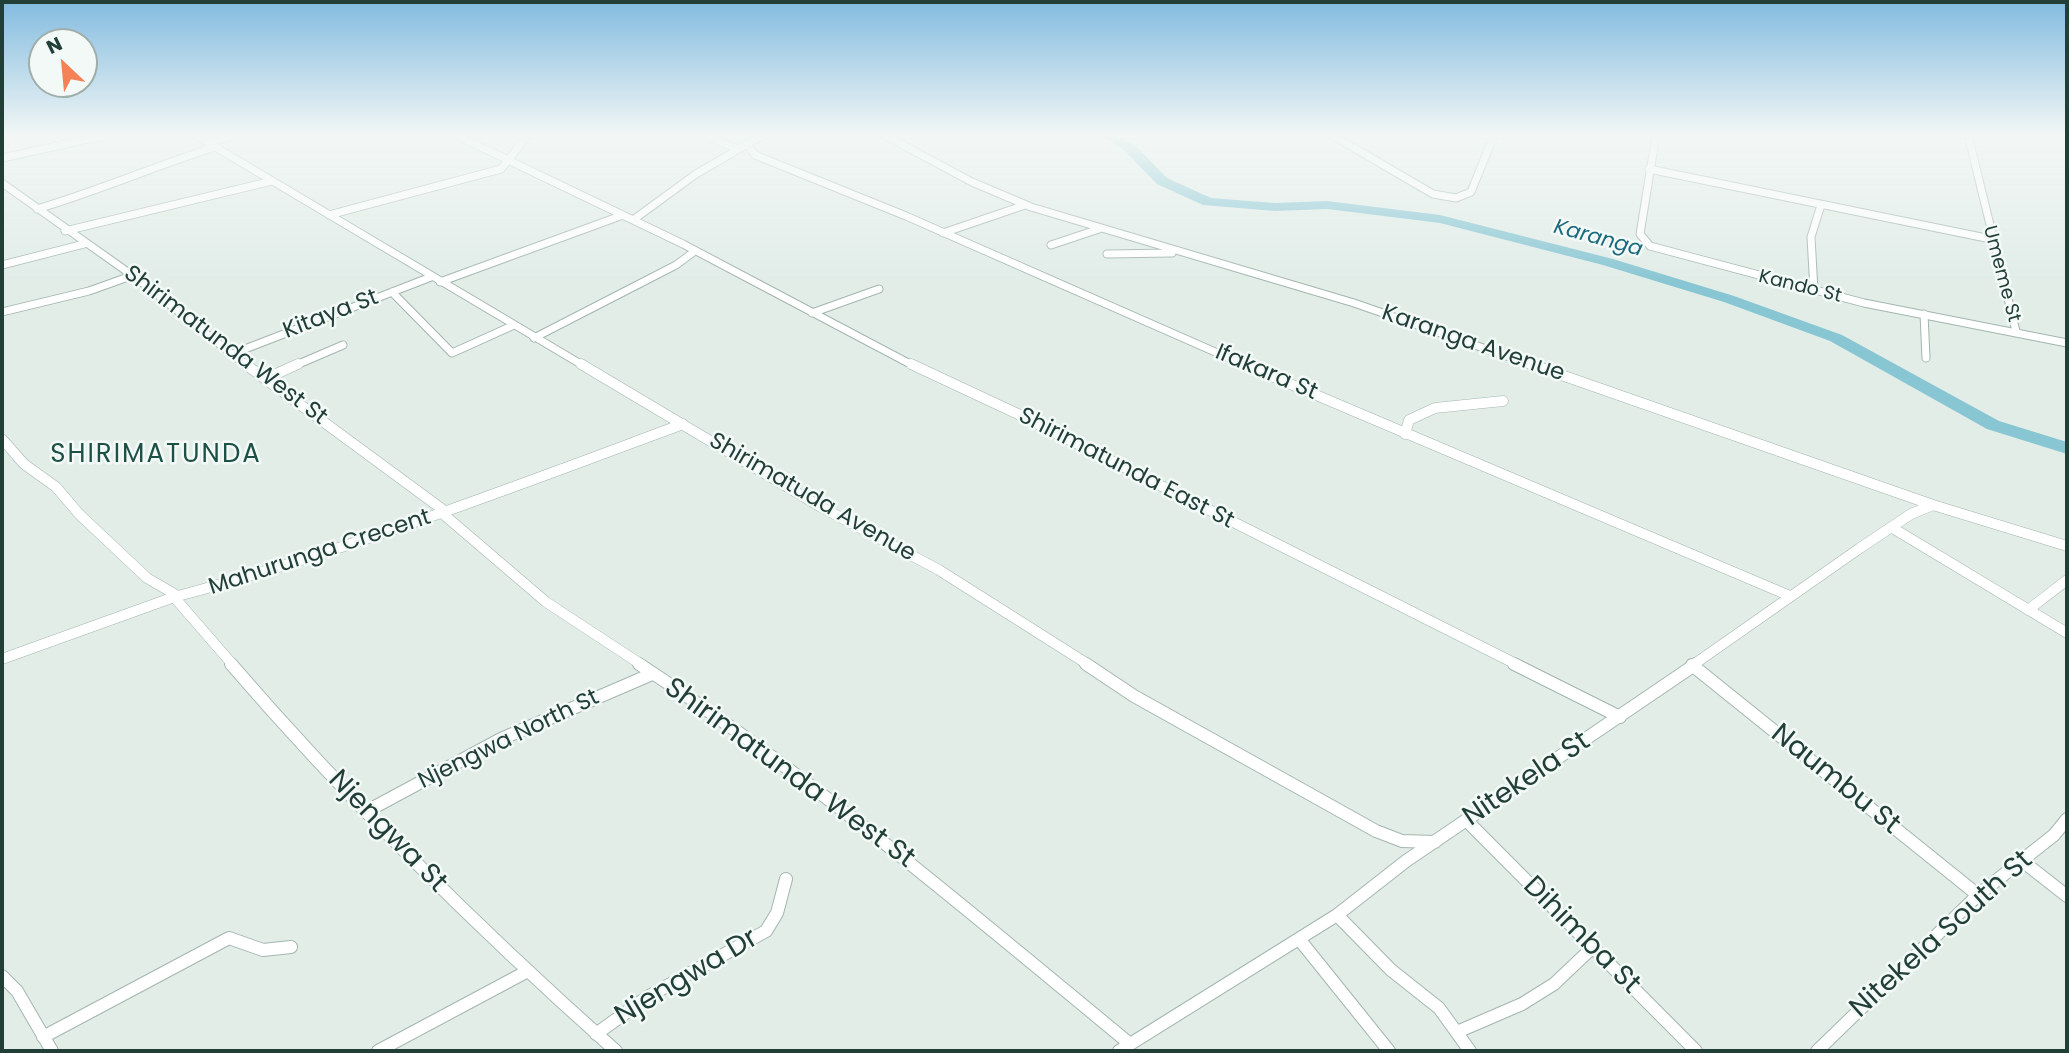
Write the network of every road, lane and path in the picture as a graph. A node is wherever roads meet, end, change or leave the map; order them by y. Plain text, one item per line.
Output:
1 (4, 184) edge
2 (114, 184) edge
3 (259, 184) edge
4 (277, 184) edge
5 (444, 184) edge
6 (559, 184) edge
7 (685, 184) edge
8 (823, 184) edge
9 (977, 184) edge
10 (1416, 184) edge
11 (1474, 184) edge
12 (1647, 184) edge
13 (1721, 184) edge
14 (1979, 184) edge
15 (1025, 205) junction
16 (1821, 205) junction
17 (37, 209) junction
18 (329, 215) junction
19 (623, 215) junction
20 (633, 219) junction
21 (1100, 229) junction
22 (65, 231) junction
23 (943, 233) junction
24 (1991, 239) junction
25 (84, 244) junction
26 (1051, 245) dead end
27 (695, 251) junction
28 (1176, 252) junction
29 (1107, 254) dead end
30 (2, 265) edge
31 (131, 276) junction
32 (435, 279) junction
33 (879, 289) dead end
34 (1814, 290) junction
35 (391, 292) junction
36 (2, 312) edge
37 (812, 313) junction
38 (1924, 314) junction
39 (514, 325) junction
40 (2016, 331) junction
41 (534, 338) junction
42 (2067, 343) edge
43 (343, 345) dead end
44 (232, 354) junction
45 (1926, 358) dead end
46 (265, 379) junction
47 (1503, 401) dead end
48 (683, 424) junction
49 (1405, 434) junction
50 (2, 439) edge
51 (1933, 505) junction
52 (444, 512) junction
53 (1891, 527) junction
54 (2067, 546) edge
55 (2067, 580) edge
56 (1790, 596) junction
57 (176, 597) junction
58 (2028, 610) junction
59 (2067, 633) edge
60 (2, 659) edge
61 (1692, 665) junction
62 (652, 674) junction
63 (1620, 717) junction
64 (369, 810) junction
65 (2067, 819) edge
66 (1466, 820) junction
67 (1435, 842) junction
68 (2021, 860) junction
69 (786, 880) dead end
70 (1978, 895) junction
71 (2067, 896) edge
72 (1337, 915) junction
73 (1299, 939) junction
74 (291, 947) dead end
75 (1592, 948) junction
76 (526, 972) junction
77 (2, 976) edge
78 (1457, 1032) junction
79 (596, 1034) junction
80 (43, 1037) junction
81 (1125, 1048) edge
82 (52, 1051) edge
83 (378, 1051) edge
84 (616, 1051) edge
85 (1389, 1051) edge
86 (1471, 1051) edge
87 (1696, 1051) edge
88 (1817, 1051) edge

1 - 17 street, Shirimatunda West St
2 - 17 street
3 - 22 street
4 - 18 street, Shirimatuda Avenue
5 - 18 street
6 - 19 street, Shirimatunda East St
7 - 20 street
8 - 23 street, Ifakara St
9 - 15 street, Karanga Avenue
10 - 11 street
12 - 34 street, Kando St
13 - 16 street
14 - 24 street, Umeme St
15 - 21 street, Karanga Avenue
15 - 23 street
16 - 24 street
16 - 34 street
17 - 22 street, Shirimatunda West St
18 - 32 street, Shirimatuda Avenue
19 - 20 street, Shirimatunda East St
19 - 32 street, Kitaya St
20 - 27 street, Shirimatunda East St
21 - 26 street
21 - 28 street, Karanga Avenue
22 - 25 street, Shirimatunda West St
23 - 49 street, Ifakara St
24 - 40 street, Umeme St
25 - 30 street
25 - 31 street, Shirimatunda West St
27 - 37 street, Shirimatunda East St
27 - 41 street
28 - 29 street
28 - 51 street, Karanga Avenue
31 - 36 street
31 - 44 street, Shirimatunda West St
32 - 35 street, Kitaya St
32 - 39 street, Shirimatuda Avenue
33 - 37 street
34 - 38 street, Kando St
35 - 39 street
35 - 44 street, Kitaya St
37 - 63 street, Shirimatunda East St
38 - 40 street, Kando St
38 - 45 street
39 - 41 street, Shirimatuda Avenue
40 - 42 street, Kando St
41 - 48 street, Shirimatuda Avenue
43 - 46 street
44 - 46 street, Shirimatunda West St
46 - 52 street, Shirimatunda West St
47 - 49 street
48 - 52 street, Mahurunga Crecent
48 - 67 street, Shirimatuda Avenue
49 - 56 street, Ifakara St
50 - 57 street, Mahurunga Crecent
51 - 53 street, Nitekela St
51 - 54 street, Karanga Avenue
52 - 57 street, Mahurunga Crecent
52 - 62 street, Shirimatunda West St
53 - 56 street, Nitekela St
53 - 58 street
55 - 58 street
56 - 61 street, Nitekela St
57 - 60 street
57 - 64 street, Njengwa St
58 - 59 street
61 - 63 street, Nitekela St
61 - 70 street, Naumbu St
62 - 64 street, Njengwa North St
62 - 81 street, Shirimatunda West St
63 - 66 street, Nitekela St
64 - 76 street, Njengwa St
65 - 68 street, Nitekela South St
66 - 67 street, Nitekela St
66 - 75 street, Dihimba St
67 - 72 street, Nitekela St
68 - 70 street, Nitekela South St
68 - 71 street
69 - 79 street, Njengwa Dr
70 - 88 street, Nitekela South St
72 - 73 street, Nitekela St
72 - 78 street
73 - 81 street, Nitekela St
73 - 85 street
74 - 80 street
75 - 78 street
75 - 87 street, Dihimba St
76 - 79 street, Njengwa St
76 - 83 street
77 - 80 street
78 - 86 street
79 - 84 street, Njengwa St
80 - 82 street

